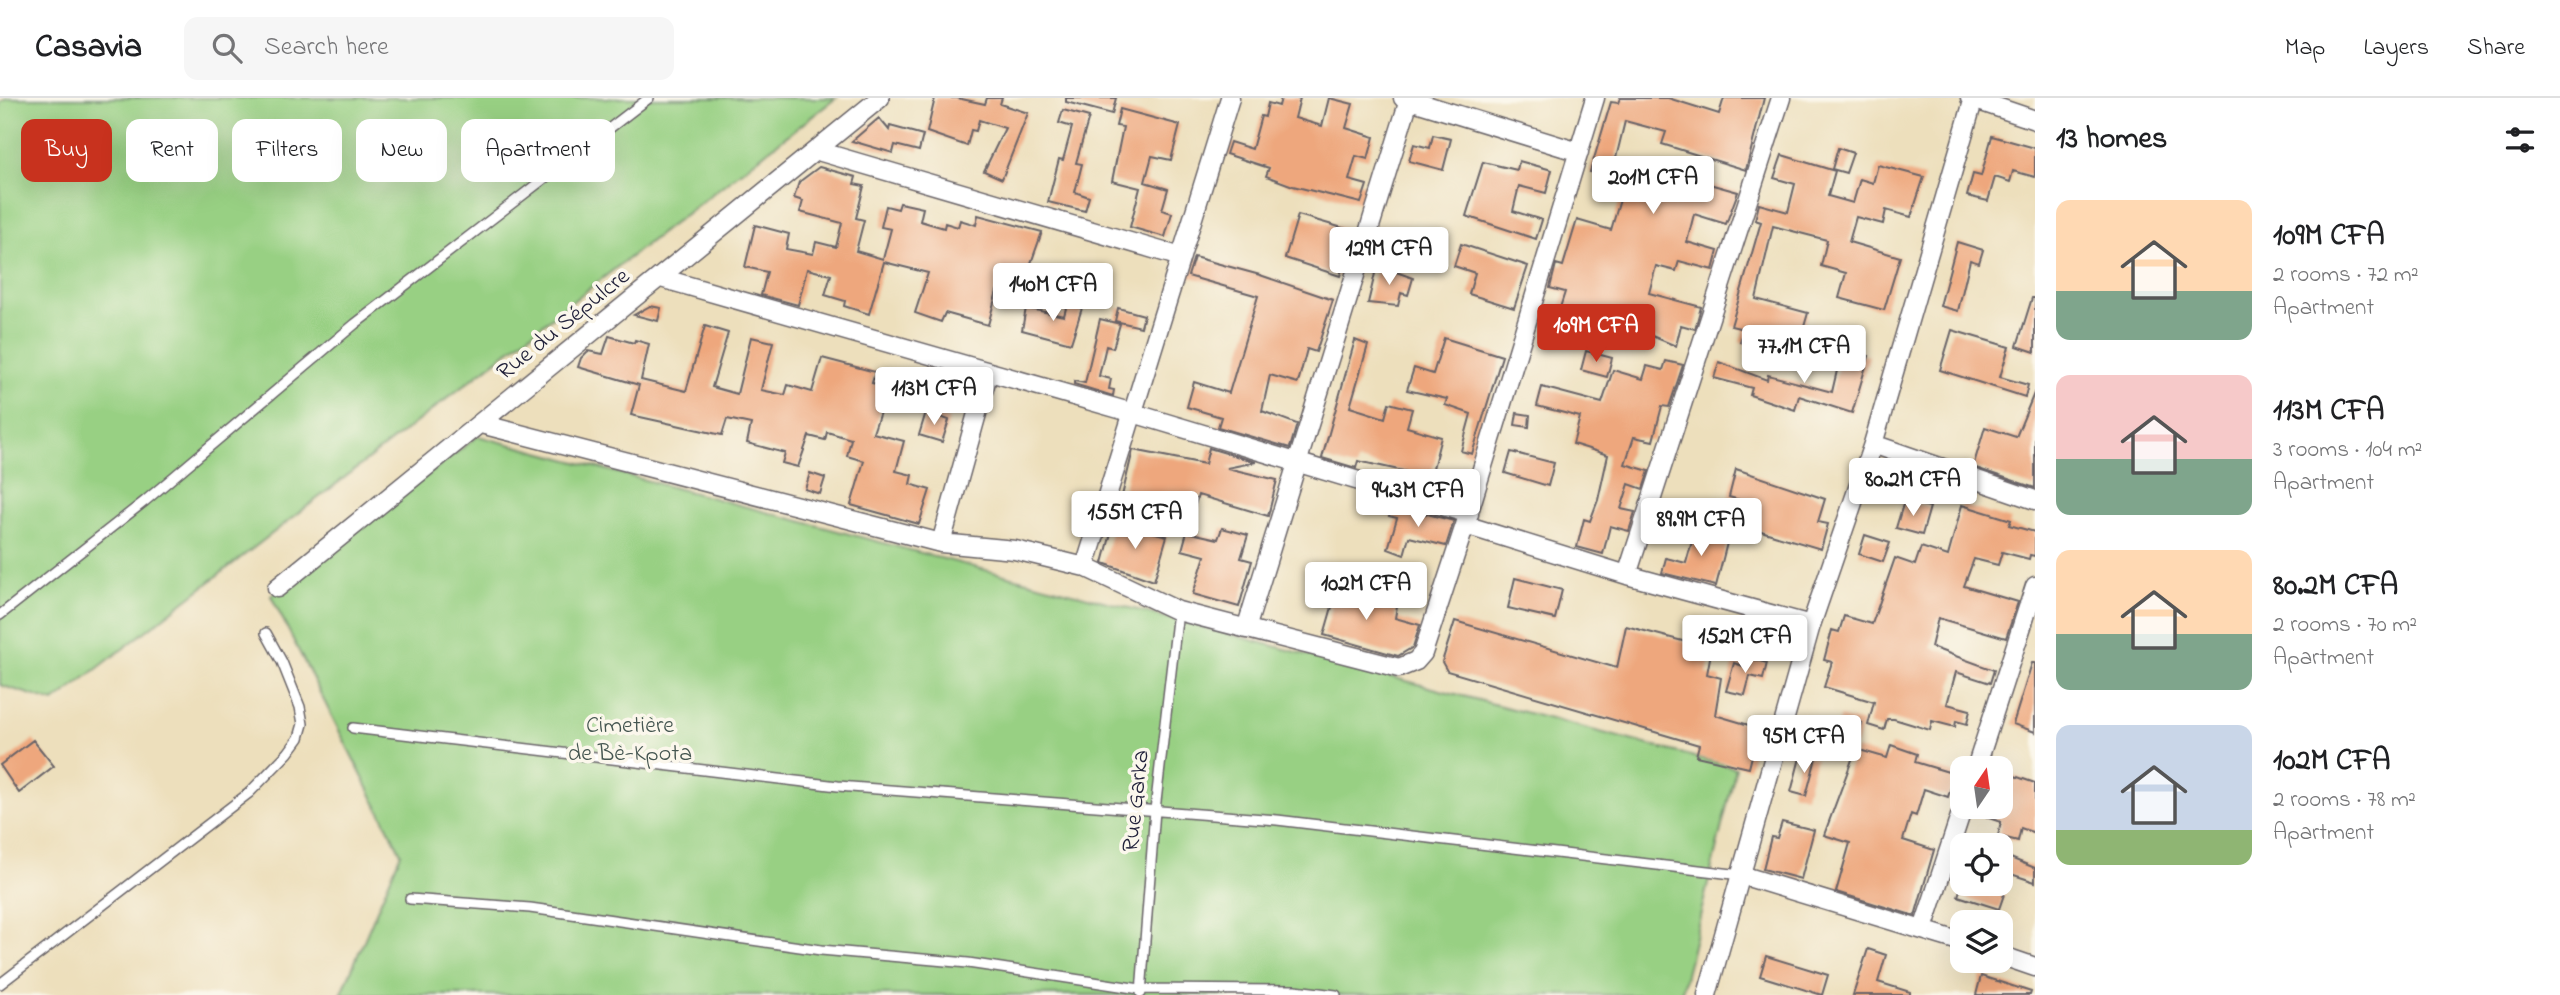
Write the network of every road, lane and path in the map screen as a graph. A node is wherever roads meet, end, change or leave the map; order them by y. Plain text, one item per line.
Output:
1 (649, 98) edge
2 (880, 98) edge
3 (1230, 98) edge
4 (1595, 98) edge
5 (1781, 98) edge
6 (1973, 98) edge
7 (1406, 99) edge
8 (2035, 120) edge
9 (818, 151) junction
10 (1579, 152) junction
11 (1181, 257) junction
12 (661, 278) junction
13 (988, 374) junction
14 (1133, 413) junction
15 (481, 424) junction
16 (1873, 444) junction
17 (1297, 463) junction
18 (2035, 500) edge
19 (1467, 519) junction
20 (941, 543) junction
21 (1085, 567) junction
22 (1627, 575) junction
23 (2035, 586) edge
24 (276, 588) dead end
25 (1178, 611) junction
26 (0, 615) edge
27 (1811, 625) junction
28 (1246, 629) junction
29 (266, 633) dead end
30 (353, 728) dead end
31 (1980, 756) edge
32 (1155, 810) junction
33 (1959, 819) edge
34 (1741, 875) junction
35 (410, 900) dead end
36 (1923, 929) junction
37 (1950, 938) edge
38 (2013, 959) edge
39 (2035, 967) edge
40 (0, 984) edge
41 (1140, 992) edge
42 (1336, 995) edge
43 (1707, 995) edge

1 - 26 lane
2 - 9 street, Rue du Sépulcre
3 - 11 street
4 - 10 street
5 - 22 street
6 - 8 street
6 - 16 street
7 - 10 street
7 - 17 street
9 - 11 street
9 - 12 street, Rue du Sépulcre
10 - 19 street
11 - 14 street
12 - 13 street
12 - 15 street, Rue du Sépulcre
13 - 14 street
13 - 20 street
14 - 17 street
14 - 21 street
15 - 20 street
15 - 24 street, Rue du Sépulcre
16 - 18 street
16 - 27 street
17 - 19 street
17 - 28 street
19 - 22 street
19 - 28 street
20 - 21 street
21 - 25 street
22 - 27 street
23 - 31 street
25 - 28 street
25 - 32 lane, Rue Garka
27 - 34 street
29 - 40 lane
30 - 32 lane
32 - 34 lane
32 - 41 lane, Rue Garka
33 - 36 street
34 - 36 street
34 - 43 street
35 - 41 lane
36 - 37 street
38 - 39 street
41 - 42 lane

